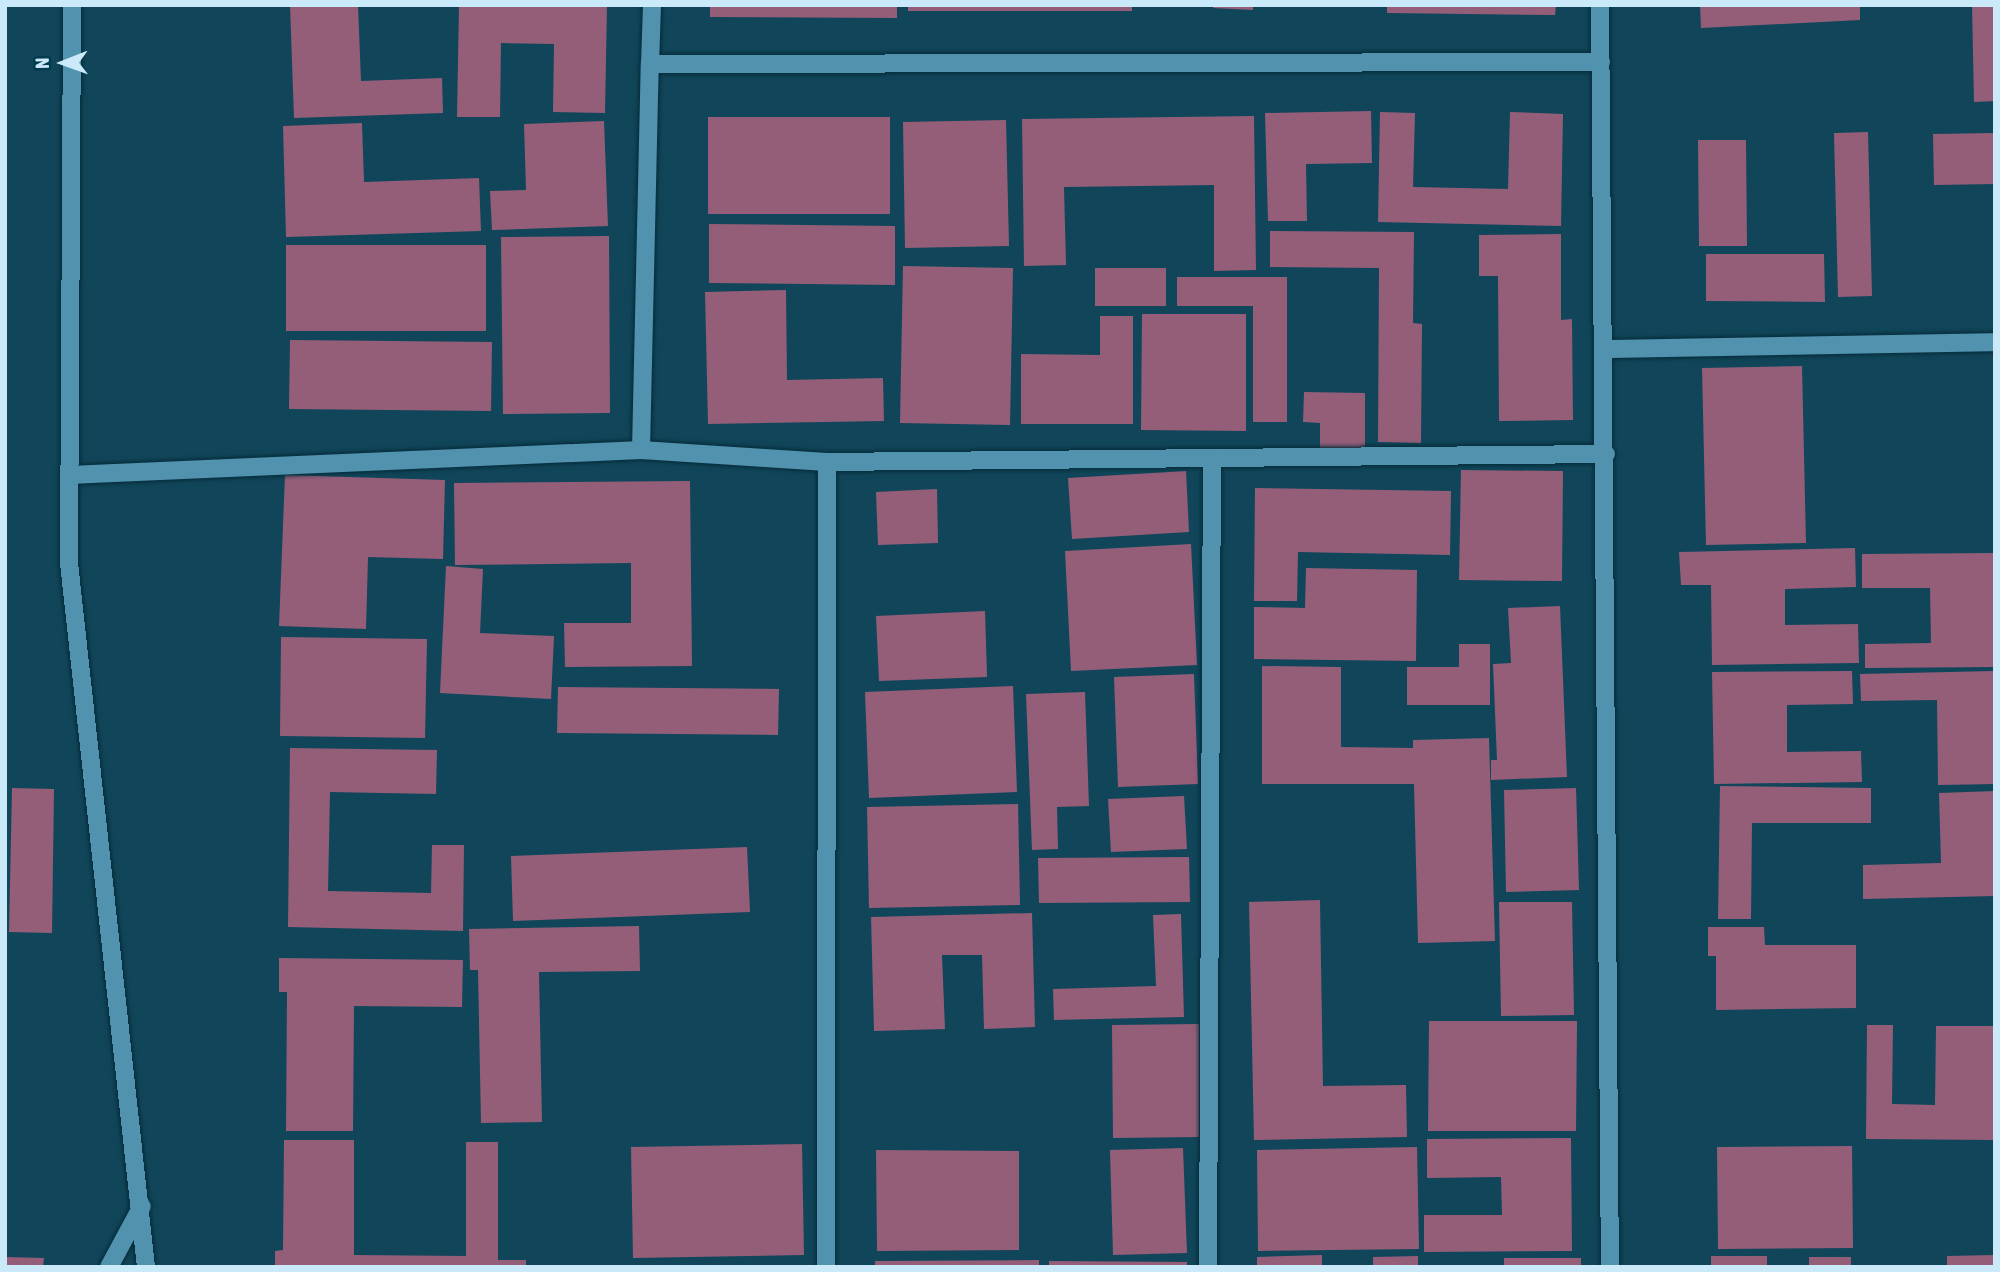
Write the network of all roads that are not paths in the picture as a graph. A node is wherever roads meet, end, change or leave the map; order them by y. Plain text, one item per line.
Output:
1 (72, 5) edge
2 (652, 5) edge
3 (1600, 5) edge
4 (1601, 62) junction
5 (650, 64) junction
6 (1995, 342) edge
7 (1605, 349) junction
8 (641, 450) junction
9 (1606, 454) junction
10 (1212, 458) junction
11 (827, 462) junction
12 (69, 475) junction
13 (142, 1206) junction
14 (109, 1267) edge
15 (146, 1267) edge
16 (826, 1267) edge
17 (1208, 1267) edge
18 (1610, 1267) edge

1 - 12 street
2 - 5 street
3 - 4 street
4 - 5 street
4 - 7 street
5 - 8 street
6 - 7 street
7 - 9 street
8 - 11 street
8 - 12 street
9 - 10 street
9 - 18 street
10 - 11 street
10 - 17 street
11 - 16 street
12 - 13 street
13 - 14 street
13 - 15 street

